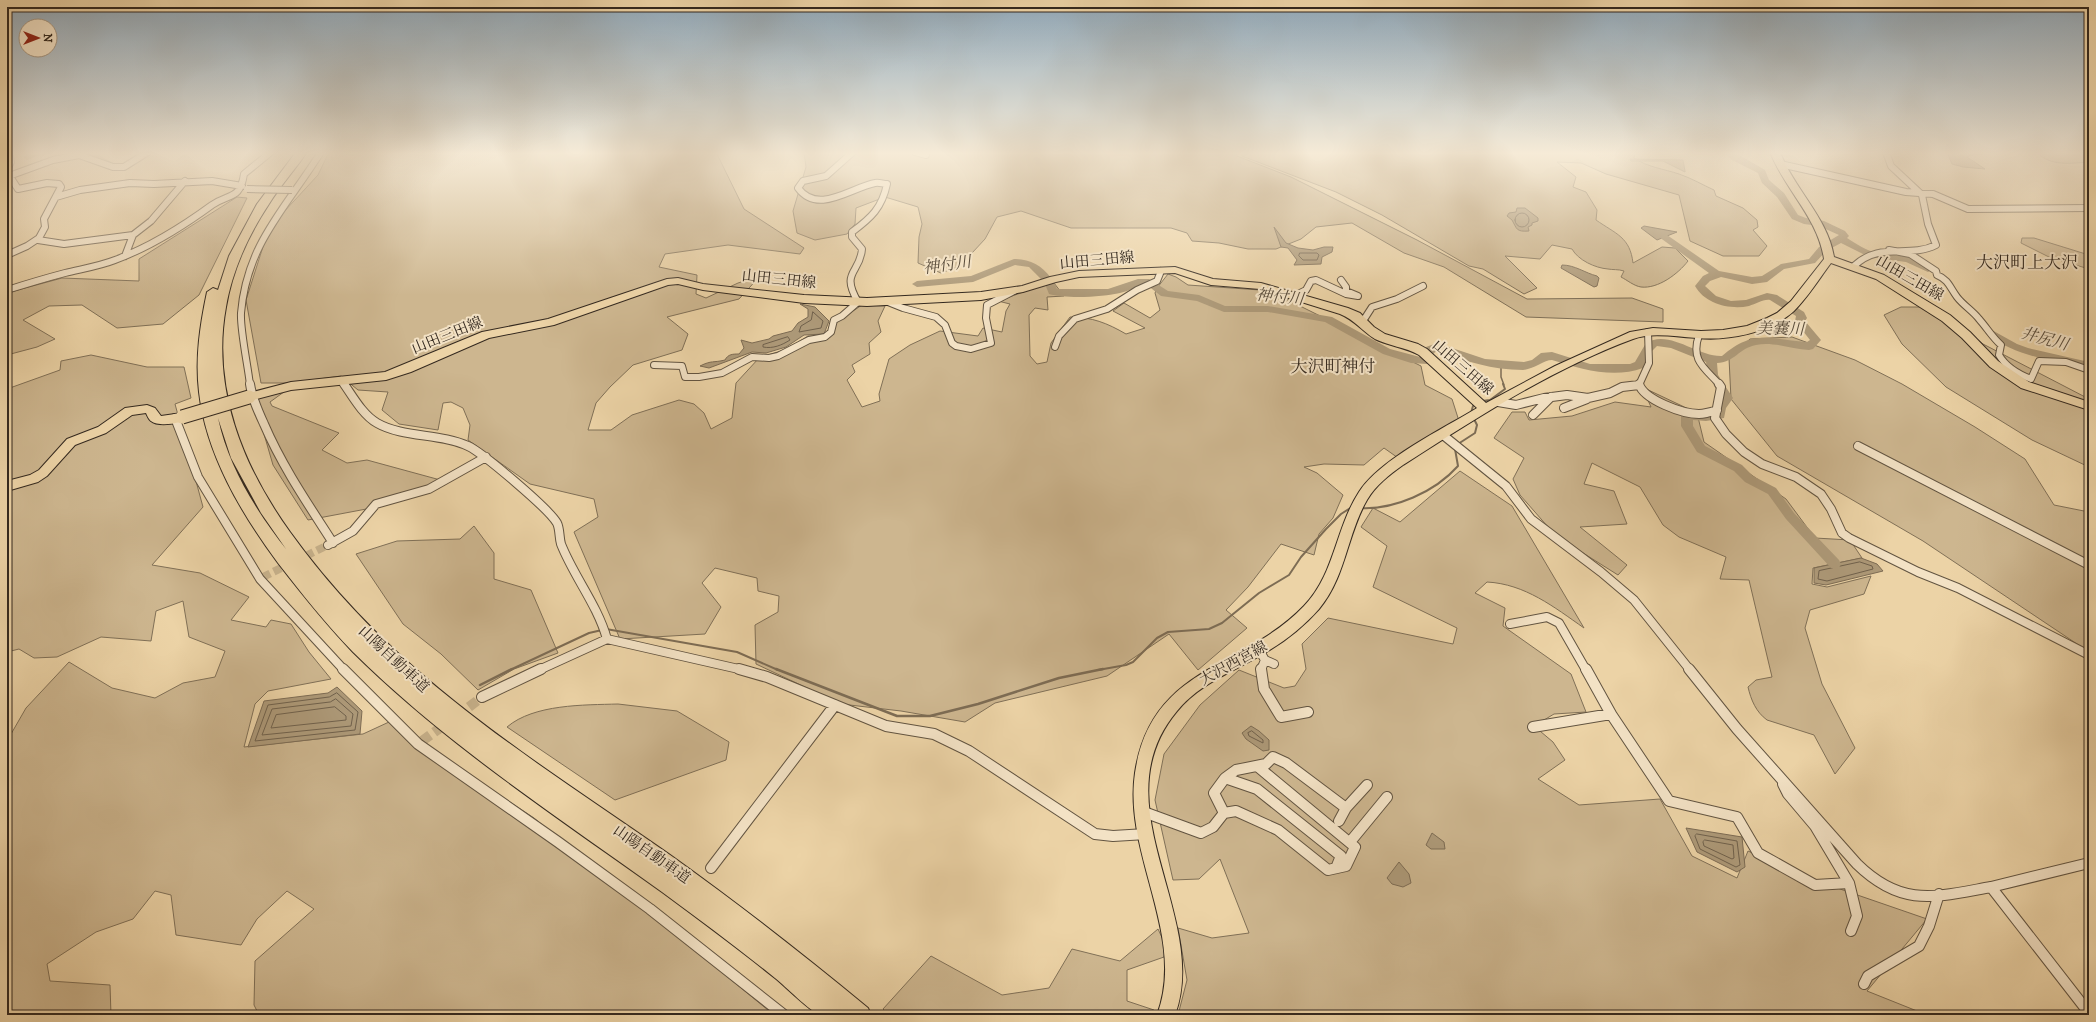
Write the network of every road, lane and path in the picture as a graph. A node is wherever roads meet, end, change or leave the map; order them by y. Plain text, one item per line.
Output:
1 (55, 200) edge
2 (169, 200) edge
3 (225, 200) edge
4 (256, 200) edge
5 (266, 200) edge
6 (287, 200) edge
7 (882, 200) edge
8 (1802, 200) edge
9 (1923, 200) edge
10 (1946, 200) edge
11 (2089, 208) edge
12 (133, 235) junction
13 (38, 240) junction
14 (1889, 250) junction
15 (1828, 251) junction
16 (7, 255) edge
17 (125, 256) junction
18 (1854, 266) junction
19 (1161, 271) junction
20 (1341, 280) dead end
21 (1423, 286) dead end
22 (7, 290) edge
23 (1014, 291) junction
24 (1300, 297) junction
25 (858, 302) junction
26 (888, 302) junction
27 (1363, 321) junction
28 (1648, 332) junction
29 (1699, 335) junction
30 (1055, 347) dead end
31 (654, 365) dead end
32 (2089, 370) edge
33 (341, 380) junction
34 (1639, 385) junction
35 (251, 397) junction
36 (1552, 397) junction
37 (1588, 398) junction
38 (1498, 402) junction
39 (2089, 406) edge
40 (1564, 408) dead end
41 (1478, 410) junction
42 (1717, 410) junction
43 (1533, 415) dead end
44 (179, 418) junction
45 (1443, 435) junction
46 (1858, 446) dead end
47 (486, 457) junction
48 (7, 486) edge
49 (2089, 565) edge
50 (1510, 624) dead end
51 (607, 639) junction
52 (1262, 654) junction
53 (2089, 655) edge
54 (1274, 664) dead end
55 (482, 697) tunnel mouth
56 (835, 705) junction
57 (1308, 712) dead end
58 (1611, 714) junction
59 (1534, 727) dead end
60 (1257, 766) junction
61 (1778, 774) junction
62 (1225, 778) junction
63 (1366, 784) dead end
64 (1387, 797) dead end
65 (1346, 808) junction
66 (1141, 811) junction
67 (1224, 813) junction
68 (1339, 821) dead end
69 (1146, 834) junction
70 (1350, 842) junction
71 (2089, 862) edge
72 (712, 868) dead end
73 (1336, 868) junction
74 (1848, 883) junction
75 (1991, 887) junction
76 (1939, 894) junction
77 (1851, 931) dead end
78 (1864, 984) dead end
79 (2089, 1013) edge
80 (784, 1015) edge
81 (834, 1015) edge
82 (861, 1015) edge
83 (1166, 1015) edge

1 - 13 street
2 - 12 street
3 - 17 street
4 - 81 highway, 山陽自動車道
5 - 82 highway, 山陽自動車道
6 - 35 street
7 - 25 street
8 - 15 main road
9 - 14 street
10 - 11 street
12 - 13 street
12 - 17 street
13 - 16 street
14 - 18 street
14 - 32 street
15 - 18 main road, 山田三田線
15 - 29 main road, 山田三田線
17 - 22 street
18 - 39 main road, 山田三田線
19 - 23 main road, 山田三田線
19 - 24 main road, 山田三田線
19 - 30 street
20 - 24 street
21 - 27 street
23 - 26 main road, 山田三田線
23 - 26 street
24 - 27 main road, 山田三田線
25 - 26 main road, 山田三田線
25 - 31 street
25 - 33 main road, 山田三田線
27 - 41 main road, 山田三田線
28 - 29 main road, 山田三田線
28 - 34 street
28 - 38 main road, 山田三田線
29 - 42 street
33 - 35 main road, 山田三田線
33 - 47 street
34 - 37 street
34 - 42 street
35 - 44 main road, 山田三田線, bridge
35 - 47 street
36 - 37 street
36 - 38 street
36 - 43 street
37 - 40 street
38 - 41 main road, 山田三田線
41 - 45 main road, 大沢西宮線
42 - 53 street
44 - 48 main road, 山田三田線
44 - 80 street
45 - 52 main road, 大沢西宮線
45 - 61 street
46 - 49 street
47 - 51 street
50 - 58 street
51 - 55 street
51 - 56 street
52 - 54 street
52 - 57 street
52 - 66 main road, 大沢西宮線
56 - 69 street
56 - 72 street
58 - 59 street
58 - 74 street
60 - 62 street
60 - 65 street
60 - 70 street
61 - 74 street
61 - 76 street
62 - 67 street
62 - 73 street
63 - 65 street
64 - 70 street
65 - 68 street
66 - 67 street
66 - 69 main road, 大沢西宮線
67 - 73 street
69 - 83 main road, 大沢西宮線
70 - 73 street
71 - 75 street
74 - 77 street
75 - 76 street
75 - 79 street
76 - 78 street

